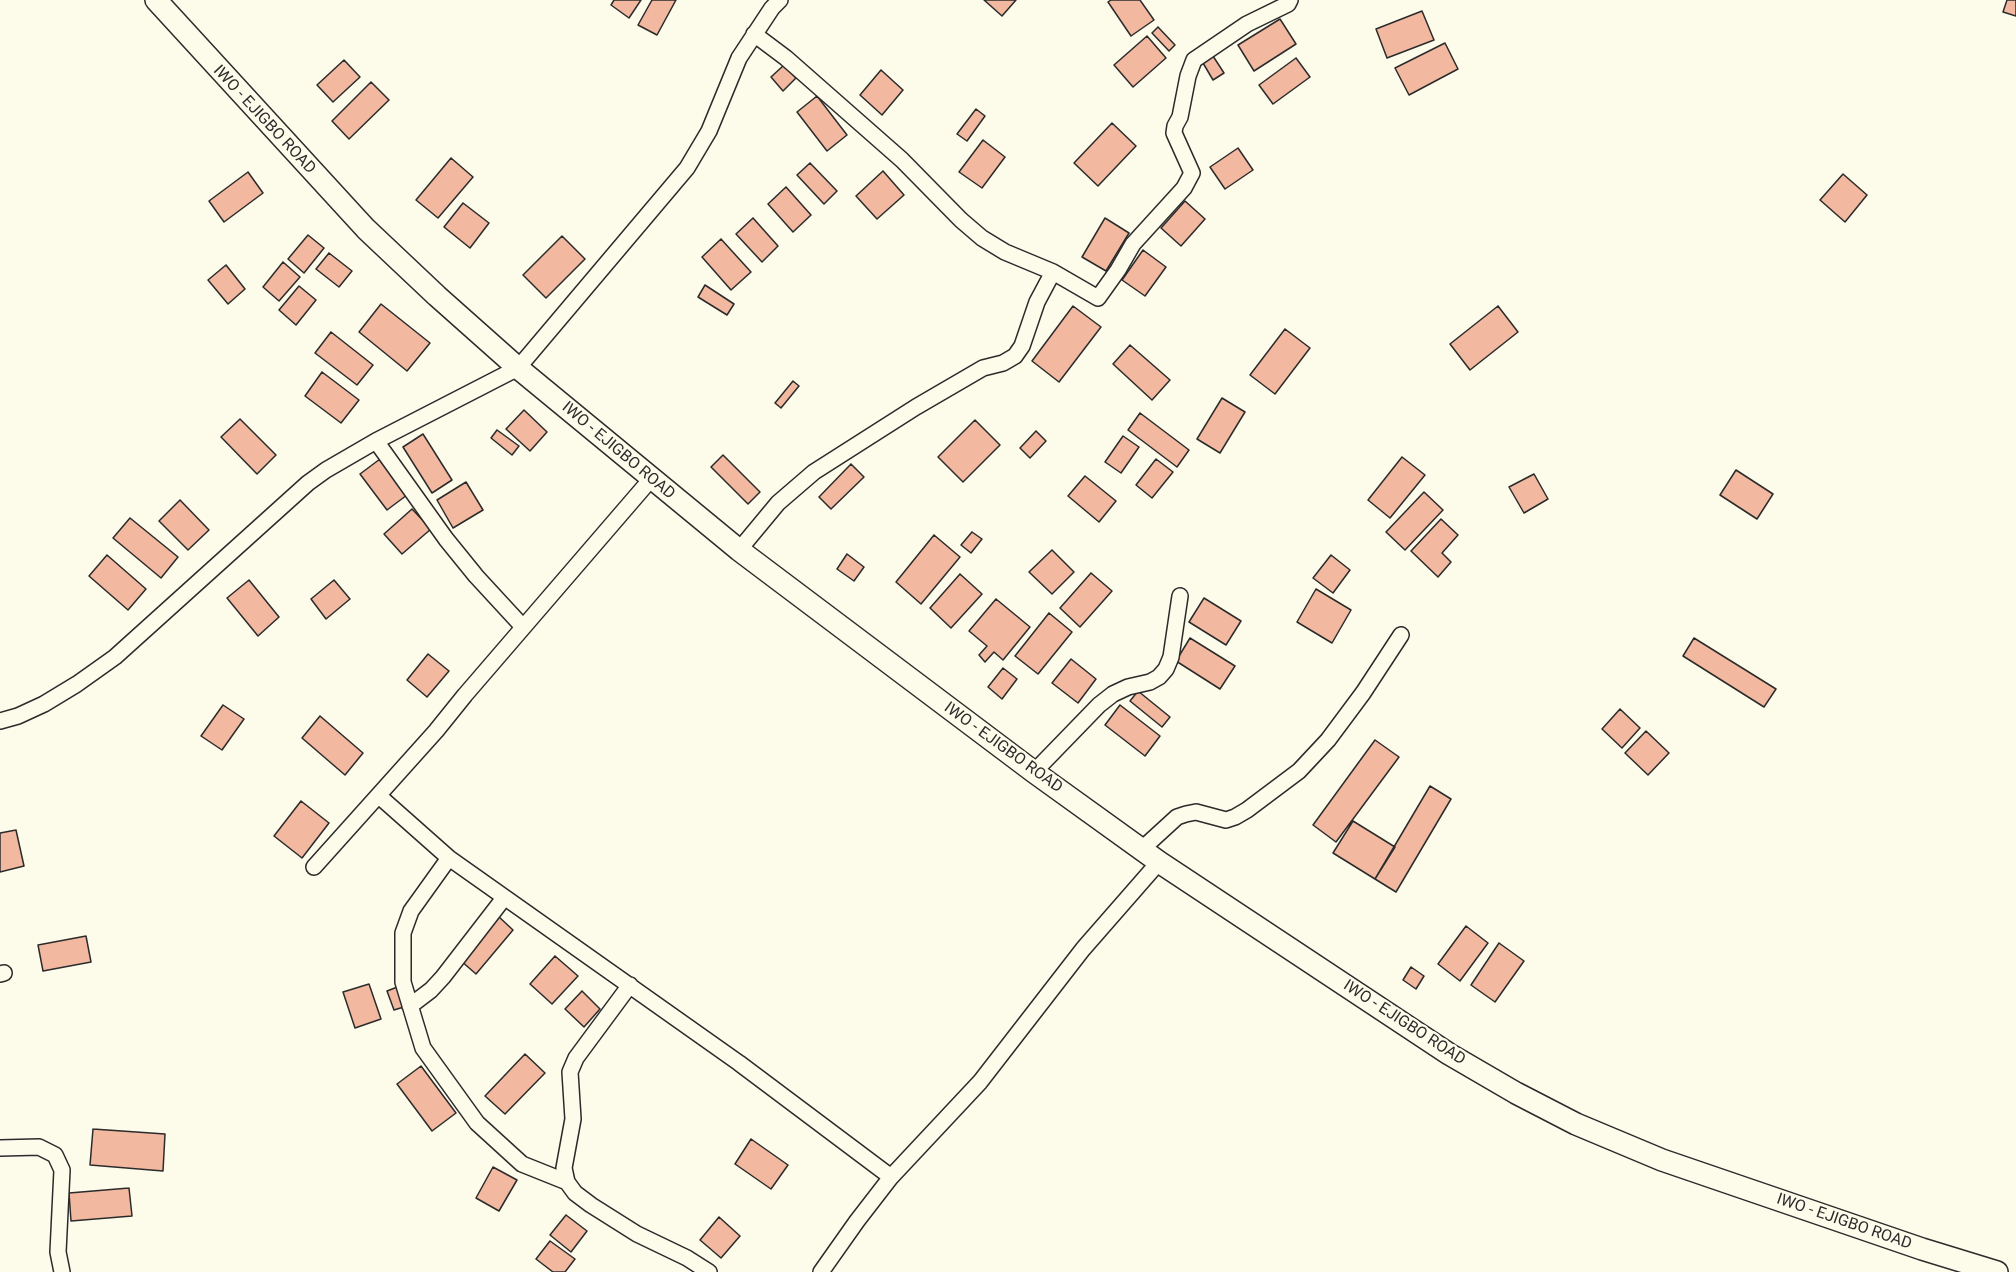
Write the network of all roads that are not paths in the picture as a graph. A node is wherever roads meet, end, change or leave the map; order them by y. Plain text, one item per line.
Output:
1 (780, 0) edge
2 (1290, 0) edge
3 (162, 7) edge
4 (754, 34) junction
5 (1053, 272) junction
6 (518, 368) junction
7 (376, 441) junction
8 (651, 479) junction
9 (739, 550) junction
10 (1180, 596) dead end
11 (523, 627) junction
12 (1401, 634) dead end
13 (0, 721) edge
14 (1034, 772) junction
15 (379, 796) junction
16 (1142, 849) junction
17 (449, 858) junction
18 (1159, 862) junction
19 (315, 867) dead end
20 (504, 898) junction
21 (630, 985) junction
22 (410, 1006) junction
23 (0, 1148) edge
24 (891, 1178) junction
25 (567, 1182) junction
26 (62, 1272) edge
27 (709, 1272) edge
28 (821, 1272) edge
29 (1998, 1272) edge

1 - 4 street
2 - 5 street
3 - 6 main road, IWO - EJIGBO ROAD
4 - 5 street
4 - 6 street
5 - 9 street
6 - 7 street
6 - 8 main road, IWO - EJIGBO ROAD
7 - 11 street
7 - 13 street
8 - 9 main road, IWO - EJIGBO ROAD
8 - 11 street
9 - 14 main road, IWO - EJIGBO ROAD
10 - 14 street
11 - 15 street
12 - 16 street
14 - 16 main road, IWO - EJIGBO ROAD
15 - 17 street
15 - 19 street
16 - 18 main road, IWO - EJIGBO ROAD
17 - 20 street
17 - 22 street
18 - 24 street
18 - 29 main road, IWO - EJIGBO ROAD
20 - 21 street
20 - 22 street
21 - 24 street
21 - 25 street
22 - 25 street
23 - 26 street
24 - 28 street
25 - 27 street

